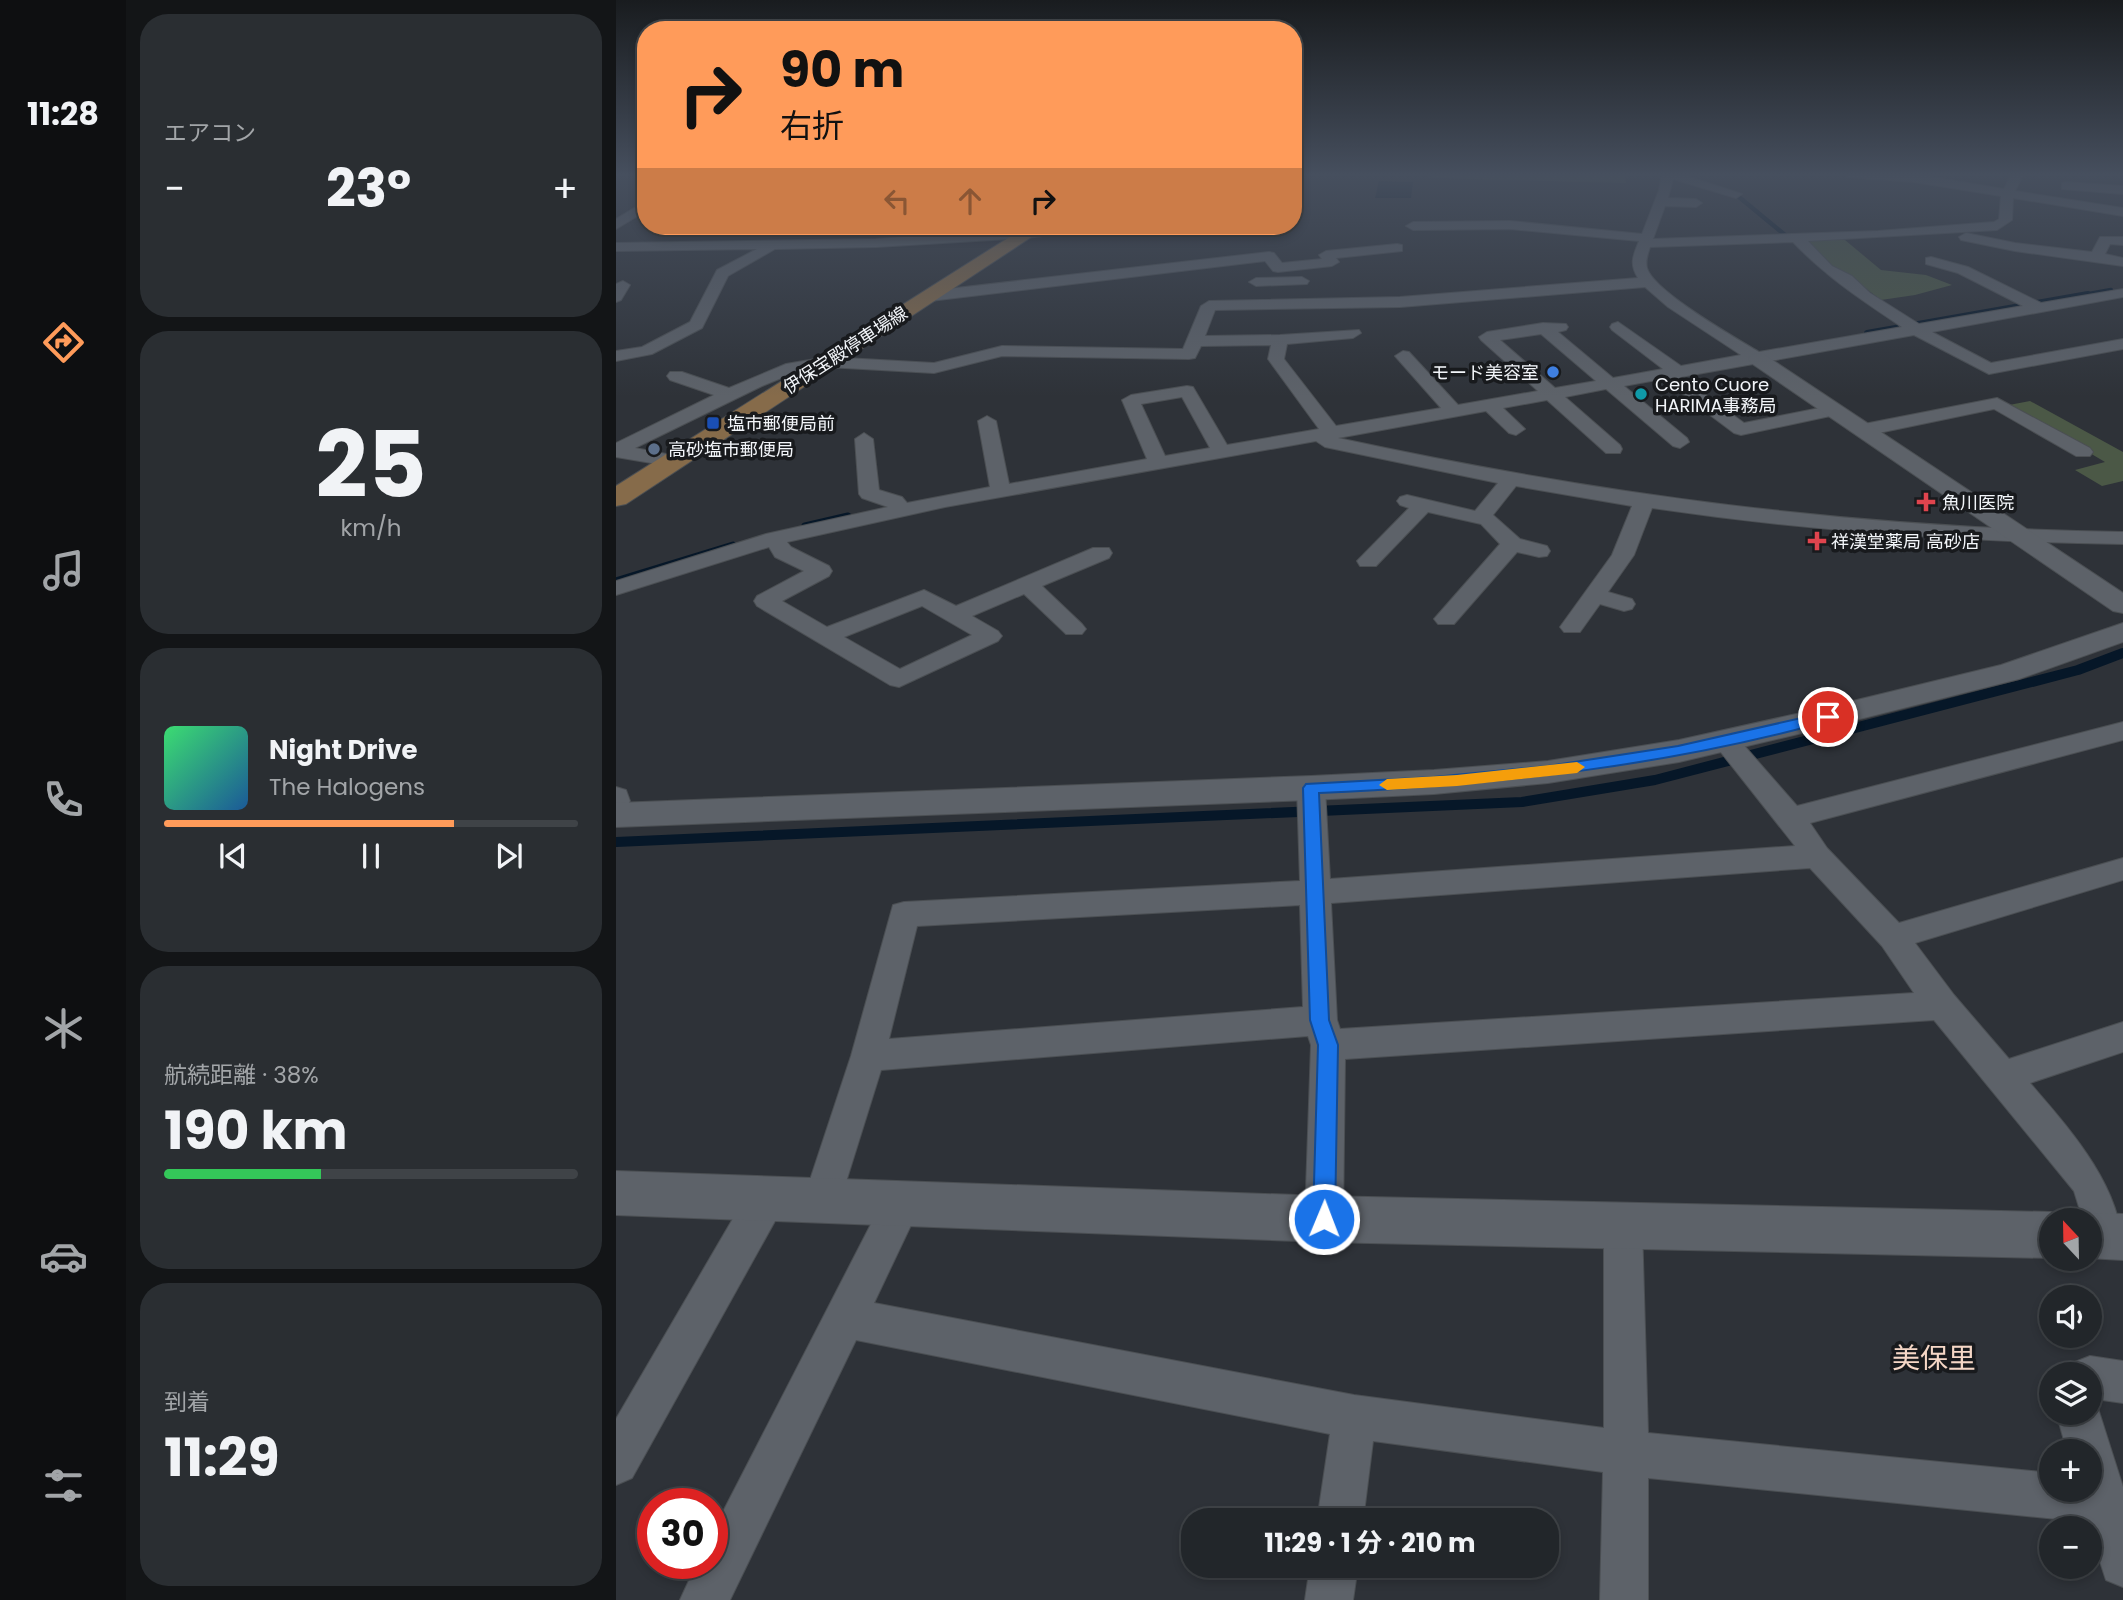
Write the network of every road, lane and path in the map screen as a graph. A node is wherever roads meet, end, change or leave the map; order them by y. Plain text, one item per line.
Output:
1 (768, 248) edge
2 (1005, 248) edge
3 (1397, 248) dead end
4 (1643, 248) edge
5 (1806, 248) edge
6 (1998, 248) edge
7 (2021, 248) edge
8 (2101, 248) edge
9 (1979, 251) dead end
10 (2097, 257) junction
11 (2054, 260) dead end
12 (1931, 261) dead end
13 (2123, 262) edge
14 (2079, 270) dead end
15 (1836, 274) junction
16 (1075, 279) junction
17 (1308, 281) dead end
18 (1820, 281) dead end
19 (1647, 282) junction
20 (2116, 292) edge
21 (1083, 295) dead end
22 (930, 296) junction
23 (2050, 301) junction
24 (1265, 304) junction
25 (1955, 309) dead end
26 (1975, 320) junction
27 (1618, 327) dead end
28 (1917, 330) junction
29 (1353, 333) dead end
30 (1280, 340) junction
31 (1194, 341) junction
32 (2123, 344) edge
33 (1099, 352) junction
34 (1403, 355) dead end
35 (616, 356) edge
36 (1758, 359) junction
37 (827, 362) junction
38 (1106, 369) dead end
39 (1672, 371) junction
40 (676, 376) dead end
41 (1612, 385) junction
42 (729, 394) junction
43 (1552, 395) junction
44 (1491, 406) junction
45 (1835, 410) junction
46 (1455, 412) junction
47 (994, 425) dead end
48 (1516, 429) dead end
49 (1864, 430) junction
50 (1597, 435) junction
51 (1322, 436) junction
52 (864, 439) dead end
53 (1574, 439) dead end
54 (1680, 442) dead end
55 (1613, 449) dead end
56 (616, 451) edge
57 (2083, 452) dead end
58 (1222, 453) junction
59 (675, 461) junction
60 (1159, 464) junction
61 (1511, 479) junction
62 (1000, 487) junction
63 (619, 498) edge
64 (1644, 502) junction
65 (900, 510) junction
66 (1480, 518) junction
67 (2025, 538) junction
68 (2123, 538) edge
69 (774, 539) junction
70 (1511, 544) junction
71 (1369, 551) dead end
72 (1539, 551) dead end
73 (1101, 553) dead end
74 (1027, 584) junction
75 (616, 589) edge
76 (1595, 595) junction
77 (1624, 604) dead end
78 (2123, 605) edge
79 (1445, 610) dead end
80 (954, 615) junction
81 (1572, 627) dead end
82 (1074, 629) dead end
83 (2123, 632) edge
84 (825, 636) junction
85 (2123, 731) edge
86 (1725, 740) junction
87 (1311, 788) junction
88 (616, 815) edge
89 (1791, 818) junction
90 (1817, 856) junction
91 (2123, 869) edge
92 (1317, 891) junction
93 (1893, 937) junction
94 (1942, 1005) junction
95 (1324, 1032) junction
96 (2123, 1037) edge
97 (868, 1056) junction
98 (2004, 1076) junction
99 (616, 1193) edge
100 (766, 1199) junction
101 (822, 1200) junction
102 (902, 1204) junction
103 (1324, 1219) junction
104 (1623, 1225) junction
105 (2039, 1235) edge
106 (2107, 1236) edge
107 (847, 1318) junction
108 (2102, 1379) edge
109 (2123, 1382) edge
110 (1354, 1417) junction
111 (1626, 1453) junction
112 (616, 1462) edge
113 (2102, 1494) edge
114 (2104, 1501) junction
115 (1342, 1508) edge
116 (2123, 1563) edge
117 (1332, 1578) edge
118 (704, 1600) edge
119 (1329, 1600) edge
120 (1624, 1600) edge

1 - 35 street
2 - 22 main road, 伊保宝殿停車場線
3 - 16 street
4 - 19 street
5 - 15 street
6 - 9 street
7 - 10 street
8 - 10 street
10 - 13 street
11 - 14 street
12 - 23 street
15 - 18 street
15 - 28 street
16 - 21 street
16 - 22 street
17 - 24 street
19 - 24 street
19 - 36 street
20 - 23 street
22 - 37 main road, 伊保宝殿停車場線
23 - 26 street
24 - 31 street
25 - 26 street
26 - 28 street
27 - 39 street
28 - 32 street
28 - 36 street
29 - 30 street
30 - 31 street
30 - 51 street
31 - 33 street
33 - 37 street
33 - 38 street
34 - 46 street
36 - 39 street
36 - 45 street
37 - 42 street
37 - 59 main road, 伊保宝殿停車場線
39 - 41 street
39 - 45 street
40 - 42 street
41 - 43 street
41 - 43 street
41 - 54 street
42 - 56 street
43 - 44 street
43 - 50 street
44 - 46 street
44 - 48 street
45 - 49 street
46 - 51 street
47 - 62 street
49 - 57 street
49 - 67 street
50 - 53 street
50 - 55 street
51 - 58 street
51 - 61 street
52 - 65 street
56 - 59 street
58 - 60 street
58 - 60 street
59 - 63 main road, 伊保宝殿停車場線
60 - 62 street
61 - 64 street
61 - 66 street
62 - 65 street
64 - 67 street
64 - 76 street
65 - 69 street
66 - 70 street
66 - 71 street
67 - 68 street
67 - 78 street
69 - 75 street
69 - 84 street
70 - 72 street
70 - 79 street
73 - 74 street
74 - 80 street
74 - 82 street
76 - 77 street
76 - 81 street
80 - 84 street
80 - 84 street
83 - 86 street
85 - 89 street
86 - 87 street
86 - 89 street
87 - 88 street
87 - 92 street
89 - 90 street
90 - 92 street
90 - 93 street
91 - 93 street
92 - 95 street
92 - 97 street
93 - 94 street
94 - 95 street
94 - 98 street
95 - 97 street
95 - 103 street
96 - 98 street
97 - 101 street
98 - 106 street
99 - 100 street
100 - 101 street
100 - 112 street
101 - 102 street
102 - 103 street
102 - 107 street
103 - 104 street
104 - 105 street
104 - 111 street
107 - 110 street
107 - 118 street
108 - 109 street
110 - 111 street
110 - 115 street
111 - 114 street
111 - 120 street
113 - 114 street
114 - 116 street
117 - 119 street

